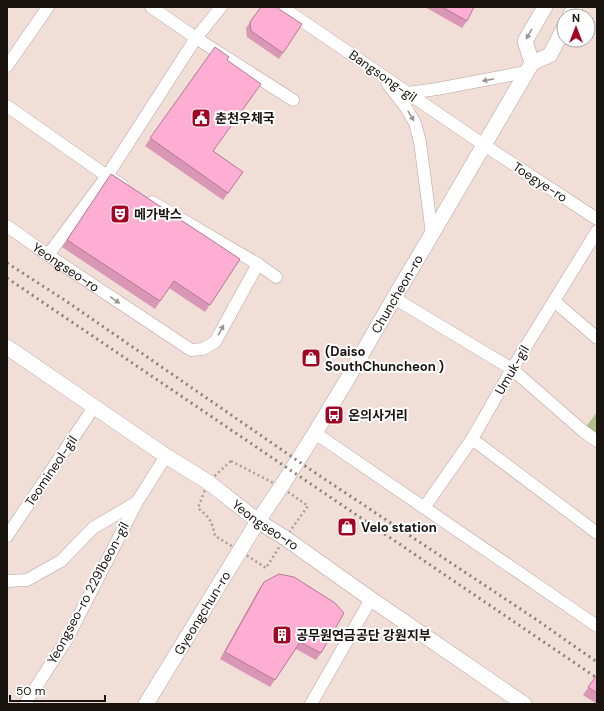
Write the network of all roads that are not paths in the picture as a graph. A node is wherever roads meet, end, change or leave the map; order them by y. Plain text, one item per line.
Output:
1 (48, 7) edge
2 (151, 7) edge
3 (221, 7) edge
4 (282, 7) edge
5 (545, 7) edge
6 (196, 38) junction
7 (556, 43) edge
8 (7, 66) edge
9 (529, 68) junction
10 (380, 74) junction
11 (408, 93) junction
12 (293, 100) dead end
13 (7, 106) edge
14 (484, 145) junction
15 (107, 176) junction
16 (597, 219) edge
17 (7, 226) edge
18 (597, 231) edge
19 (432, 234) junction
20 (48, 255) junction
21 (258, 264) junction
22 (276, 277) dead end
23 (394, 298) junction
24 (554, 301) junction
25 (597, 338) edge
26 (7, 347) edge
27 (512, 369) junction
28 (94, 407) junction
29 (316, 433) junction
30 (472, 439) junction
31 (597, 441) edge
32 (166, 456) junction
33 (137, 502) junction
34 (424, 508) junction
35 (258, 521) junction
36 (597, 533) edge
37 (7, 536) edge
38 (7, 581) edge
39 (371, 599) junction
40 (597, 626) edge
41 (521, 703) edge
42 (25, 704) edge
43 (146, 704) edge
44 (311, 704) edge

1 - 8 street
2 - 6 street
3 - 6 street
4 - 10 street, Bangsong-gil
5 -> 9 street
6 - 12 street
6 - 15 street
7 - 9 street
9 -> 11 street
9 - 14 street, Chuncheon-ro
10 - 11 street, Bangsong-gil
10 -> 19 street
11 - 14 street, Bangsong-gil
13 - 15 street
14 - 16 street, Toegye-ro
14 - 19 street, Chuncheon-ro
15 - 20 street
15 - 21 street
17 - 20 street, Yeongseo-ro
18 - 24 street, Umuk-gil
19 - 23 street, Chuncheon-ro
20 -> 21 street, Yeongseo-ro
21 - 22 street
23 - 27 street
23 - 29 street, Chuncheon-ro
24 - 25 street
24 - 27 street, Umuk-gil
26 - 28 street, Yeongseo-ro
27 - 30 street, Umuk-gil
27 - 31 street
28 - 32 street, Yeongseo-ro
28 - 37 street, Teomineol-gil
29 - 34 street
29 - 35 street, Chuncheon-ro
30 - 34 street, Umuk-gil
30 - 36 street
32 - 33 street, Yeongseo-ro 2291beon-gil
32 - 35 street, Yeongseo-ro
33 - 38 street, Yeongseo-ro 2291beon-gil
33 - 42 street, Yeongseo-ro 2291beon-gil
34 - 40 street
35 - 39 street, Yeongseo-ro
35 - 43 street, Gyeongchun-ro
39 - 41 street, Yeongseo-ro
39 - 44 street

